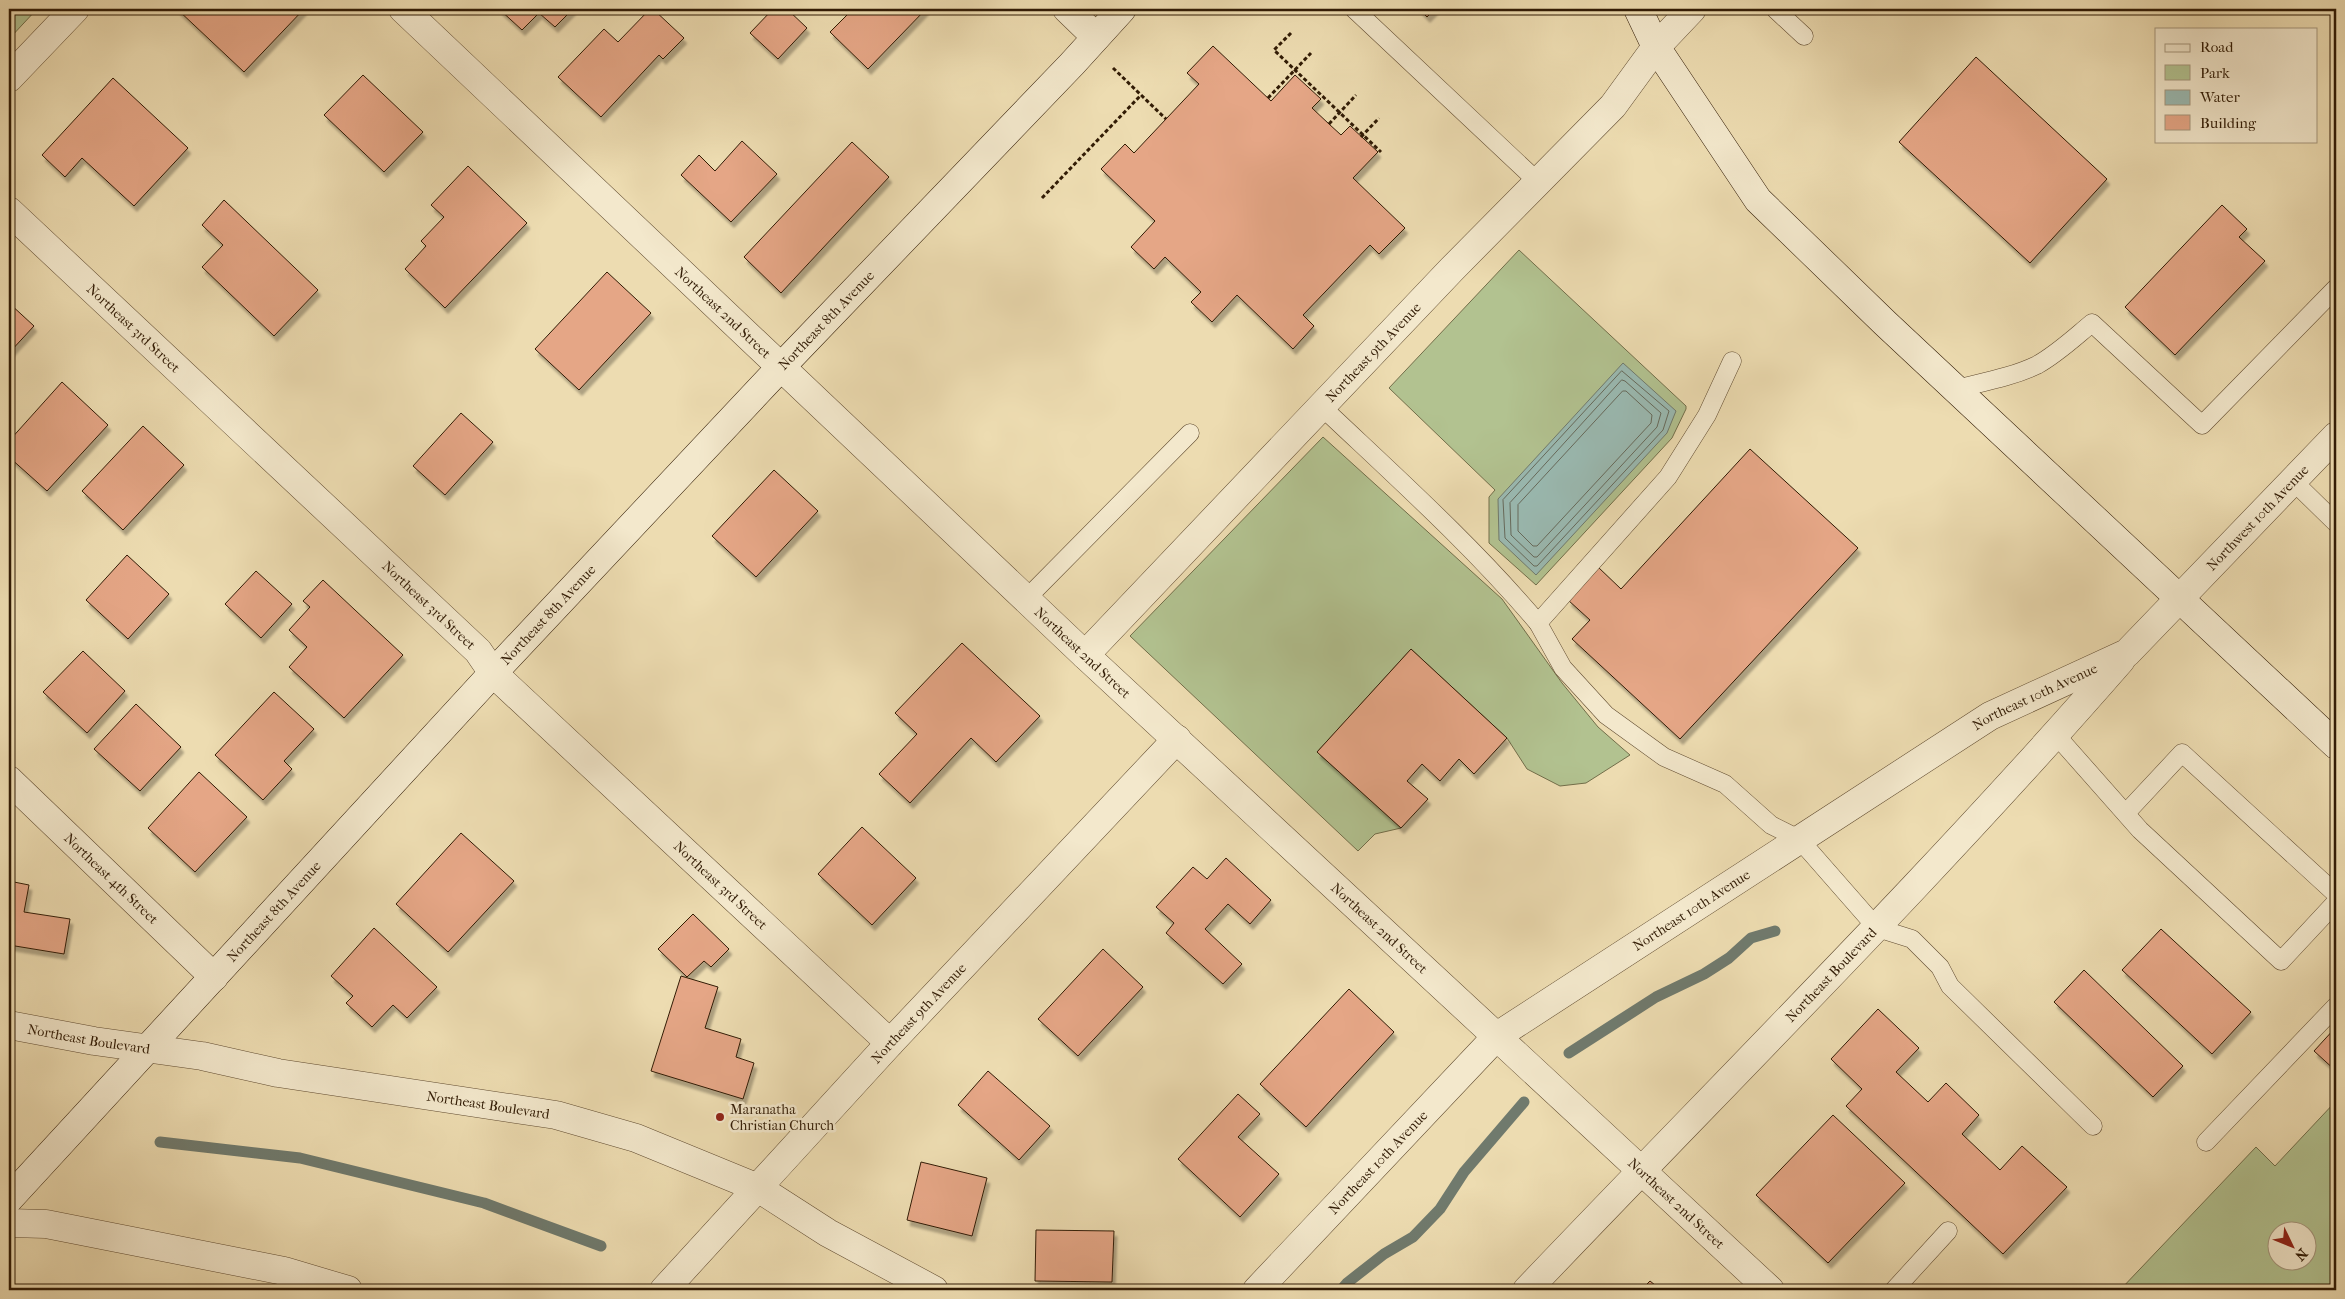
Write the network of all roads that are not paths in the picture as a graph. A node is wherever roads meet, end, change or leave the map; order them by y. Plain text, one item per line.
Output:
1 (75, 9) edge
2 (402, 9) edge
3 (1067, 9) edge
4 (1098, 9) edge
5 (1122, 9) edge
6 (1354, 9) edge
7 (1638, 9) edge
8 (1692, 9) edge
9 (1775, 9) edge
10 (1804, 36) dead end
11 (1096, 37) junction
12 (1656, 47) junction
13 (9, 78) edge
14 (1538, 182) junction
15 (9, 211) edge
16 (2336, 288) edge
17 (1732, 361) dead end
18 (780, 368) junction
19 (1956, 389) junction
20 (1322, 407) junction
21 (1190, 433) dead end
22 (2336, 436) edge
23 (2293, 481) junction
24 (2336, 523) edge
25 (1026, 599) junction
26 (2179, 599) junction
27 (1538, 623) junction
28 (2127, 653) junction
29 (1085, 655) junction
30 (492, 673) junction
31 (2056, 734) junction
32 (1177, 738) junction
33 (2335, 743) edge
34 (9, 780) edge
35 (2126, 813) junction
36 (1799, 840) junction
37 (2336, 894) edge
38 (2336, 902) edge
39 (1877, 928) junction
40 (214, 977) junction
41 (2336, 1006) edge
42 (9, 1025) edge
43 (1497, 1036) junction
44 (890, 1043) junction
45 (148, 1047) junction
46 (2093, 1126) dead end
47 (2206, 1142) dead end
48 (1640, 1172) junction
49 (758, 1188) junction
50 (9, 1199) edge
51 (9, 1222) edge
52 (1948, 1231) dead end
53 (348, 1290) edge
54 (664, 1290) edge
55 (934, 1290) edge
56 (1257, 1290) edge
57 (1527, 1290) edge
58 (1770, 1290) edge
59 (1894, 1290) edge

1 - 13 street
2 - 18 street, Northeast 2nd Street
3 - 11 street
4 - 11 street
5 - 11 street, Northeast 8th Avenue
6 - 14 lane
7 - 12 street
8 - 12 street, Northeast 9th Avenue
9 - 10 lane
11 - 18 street, Northeast 8th Avenue
12 - 14 street, Northeast 9th Avenue
12 - 19 street
14 - 20 street, Northeast 9th Avenue
15 - 30 street, Northeast 3rd Street
16 - 19 lane
17 - 27 lane
18 - 25 street, Northeast 2nd Street
18 - 30 street, Northeast 8th Avenue
19 - 26 street
20 - 27 lane
20 - 29 street, Northeast 9th Avenue
21 - 25 lane
22 - 23 street, Northwest 10th Avenue
23 - 24 lane
23 - 26 street, Northwest 10th Avenue
25 - 29 street, Northeast 2nd Street
26 - 28 street, Northeast 10th Avenue
26 - 33 street
27 - 36 lane
28 - 31 street, Northeast Boulevard
28 - 36 street, Northeast 10th Avenue
29 - 32 street, Northeast 2nd Street
30 - 40 street, Northeast 8th Avenue
30 - 44 street, Northeast 3rd Street
31 - 35 lane
31 - 39 street, Northeast Boulevard
32 - 43 street, Northeast 2nd Street
32 - 44 street, Northeast 9th Avenue
34 - 40 street, Northeast 4th Street
35 - 37 lane
35 - 38 lane
36 - 39 lane
36 - 43 street, Northeast 10th Avenue
39 - 46 lane
39 - 48 street, Northeast Boulevard
40 - 45 street, Northeast 8th Avenue
41 - 47 lane
42 - 45 street, Northeast Boulevard
43 - 48 street, Northeast 2nd Street
43 - 56 street, Northeast 10th Avenue
44 - 49 street, Northeast 9th Avenue
45 - 49 street, Northeast Boulevard
45 - 50 street, Northeast 8th Avenue
48 - 57 street, Northeast Boulevard
48 - 58 street, Northeast 2nd Street
49 - 54 street, Northeast 9th Avenue
49 - 55 street, Northeast Boulevard
51 - 53 street
52 - 59 lane

